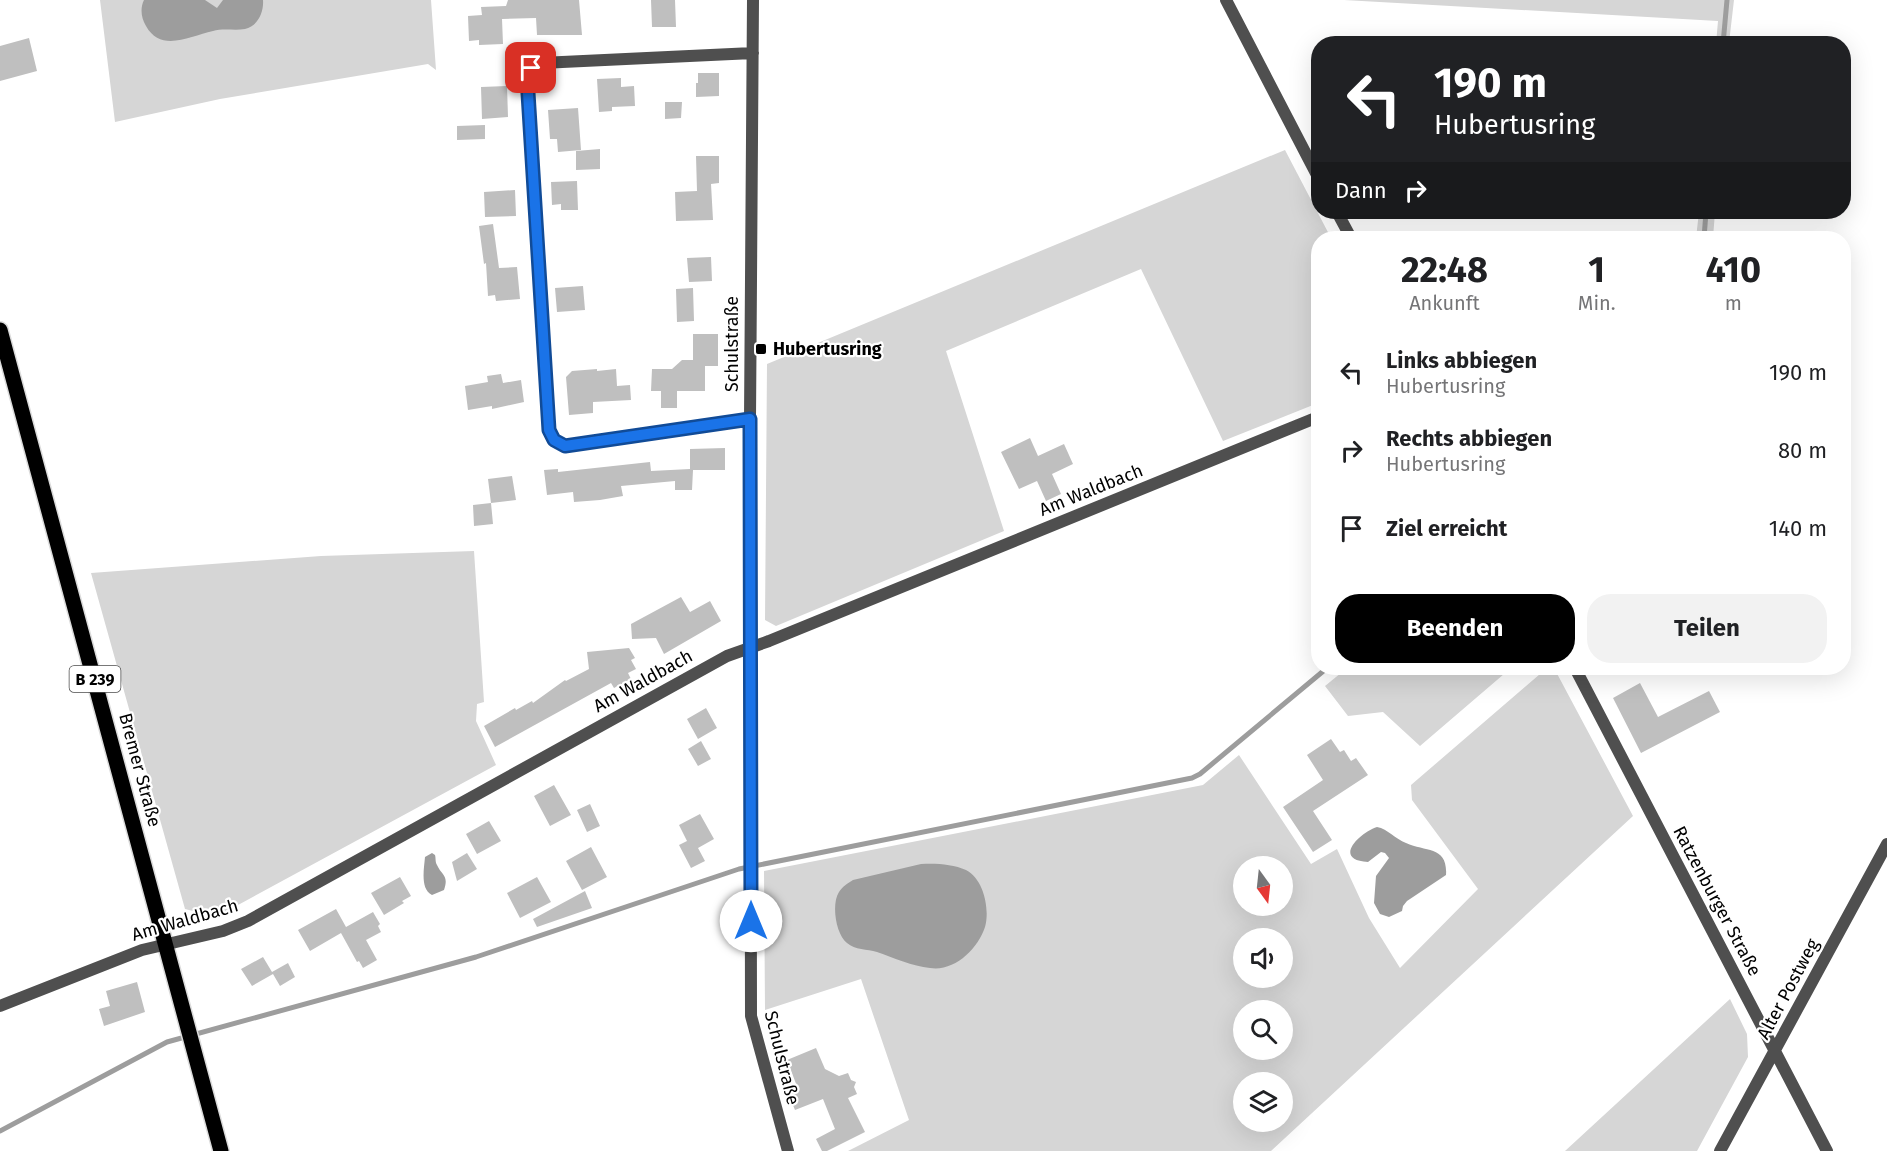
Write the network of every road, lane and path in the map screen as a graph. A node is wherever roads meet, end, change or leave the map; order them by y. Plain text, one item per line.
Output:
1 (753, 0) edge
2 (1226, 0) edge
3 (753, 53) junction
4 (1311, 164) edge
5 (0, 330) edge
6 (750, 419) junction
7 (1311, 420) edge
8 (751, 647) junction
9 (1579, 675) edge
10 (1887, 844) edge
11 (166, 944) junction
12 (0, 1006) edge
13 (1775, 1050) junction
14 (221, 1151) edge
15 (788, 1151) edge
16 (1720, 1151) edge
17 (1827, 1151) edge

1 - 3 street, Schulstraße
2 - 4 street
3 - 6 street, Schulstraße
3 - 6 street
5 - 11 main road, Bremer Straße / B 239
6 - 8 street, Schulstraße
7 - 8 street, Am Waldbach
8 - 11 street, Am Waldbach
8 - 15 street, Schulstraße
9 - 13 street, Ratzenburger Straße
10 - 13 street, Alter Postweg
11 - 12 street, Am Waldbach
11 - 14 main road, Bremer Straße / B 239
13 - 16 street, Alter Postweg
13 - 17 street, Ratzenburger Straße

